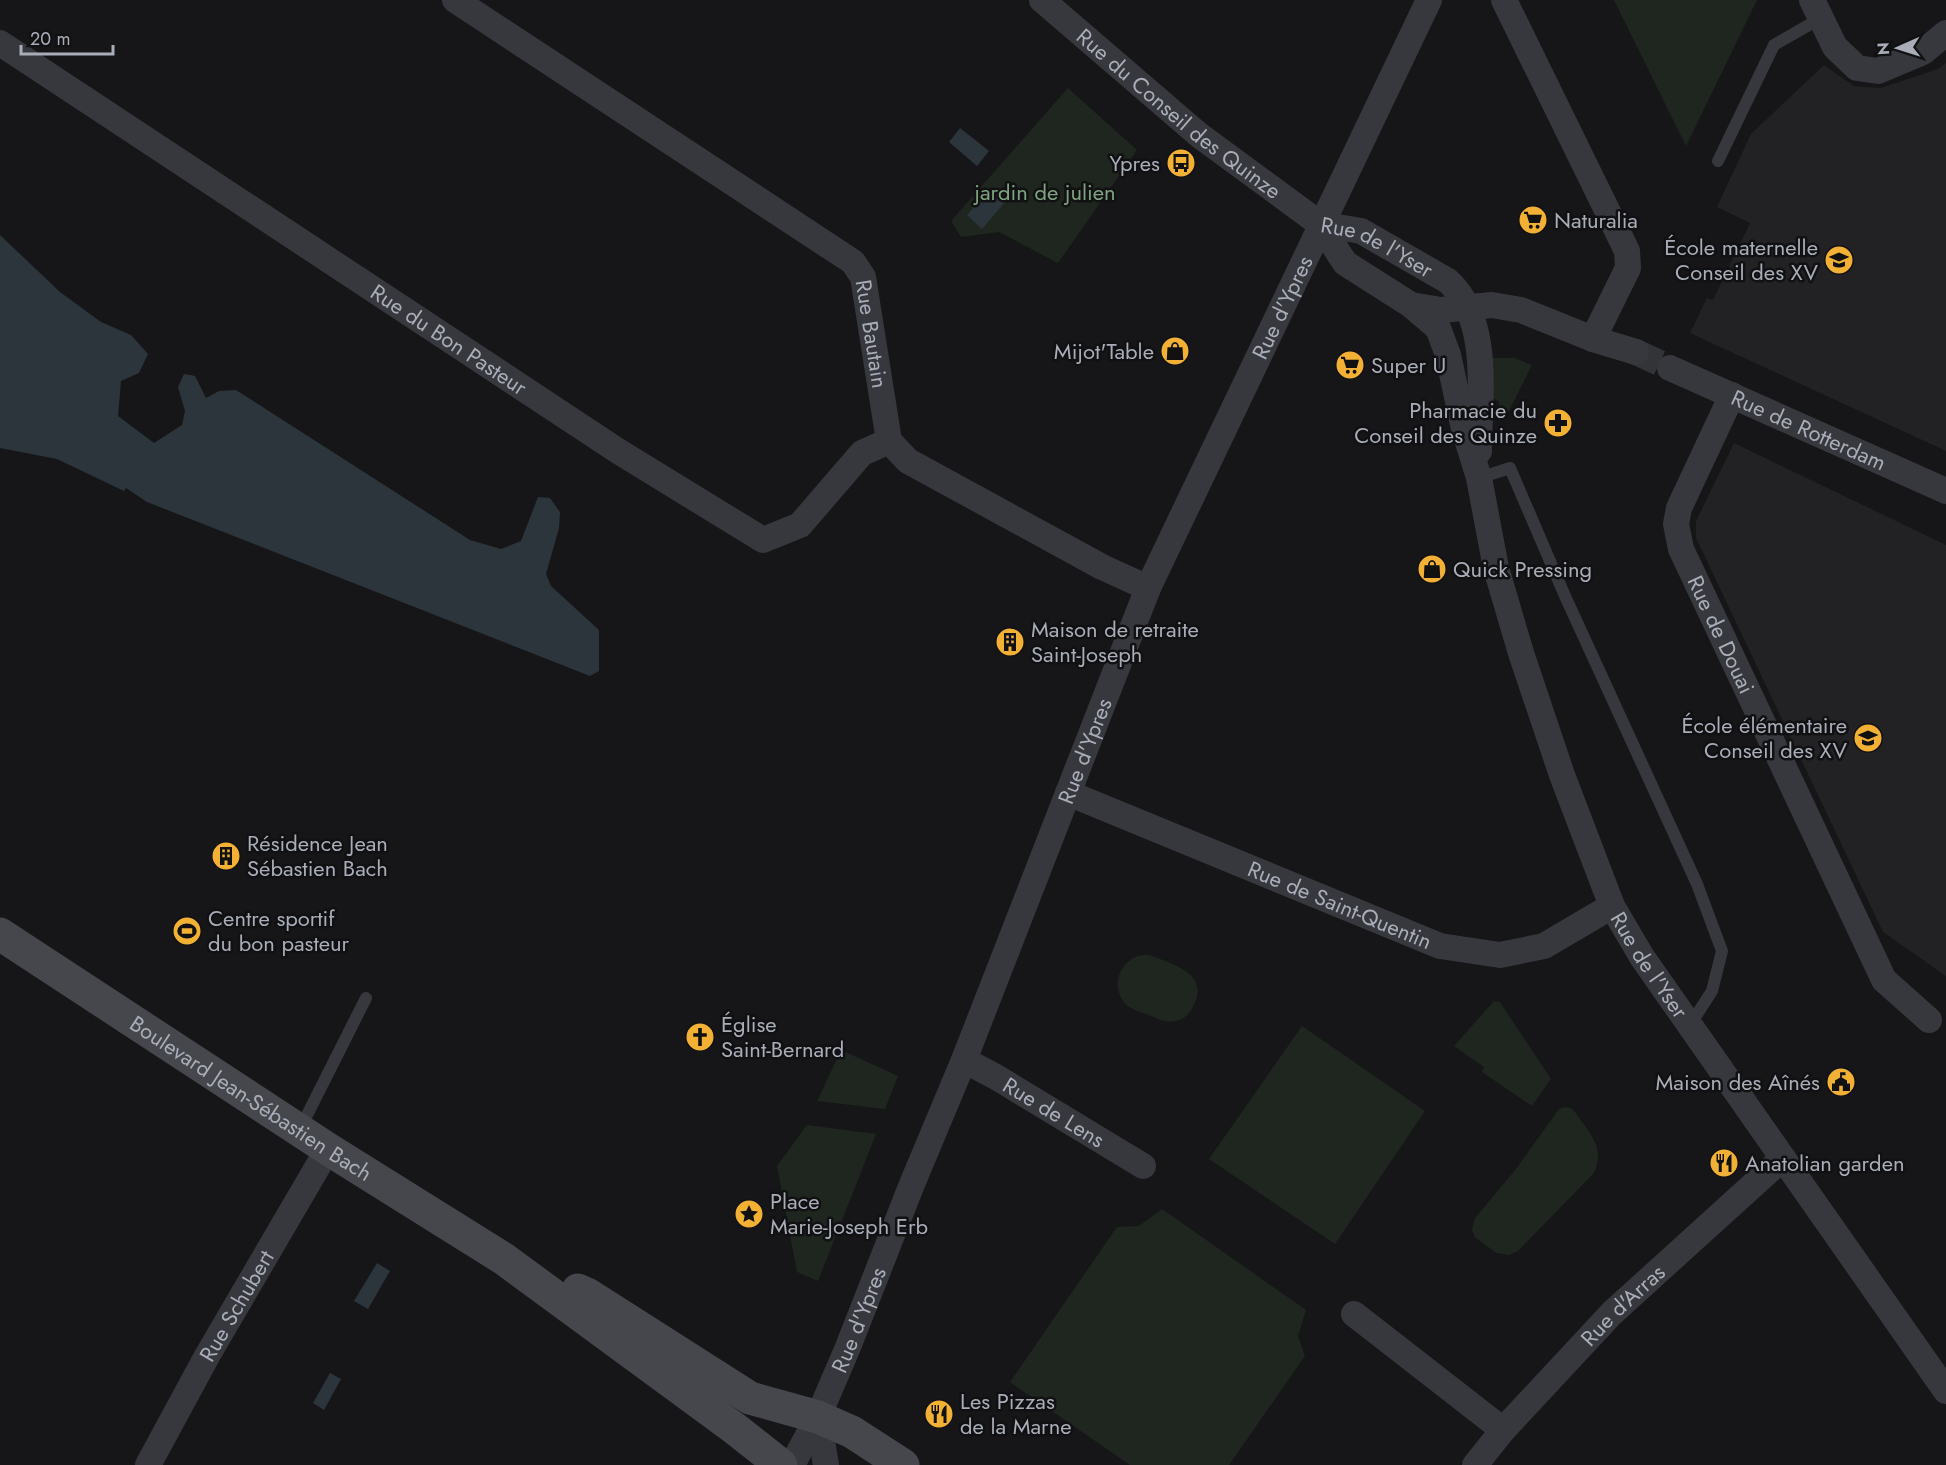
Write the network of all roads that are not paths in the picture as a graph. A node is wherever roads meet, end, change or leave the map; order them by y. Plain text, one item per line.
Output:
1 (455, 0) edge
2 (1042, 0) edge
3 (1429, 0) edge
4 (1504, 0) edge
5 (1816, 9) edge
6 (1946, 33) edge
7 (0, 43) edge
8 (1718, 161) dead end
9 (1320, 224) junction
10 (1411, 305) junction
11 (1467, 307) junction
12 (1593, 339) junction
13 (1636, 352) tunnel mouth
14 (1670, 368) tunnel mouth
15 (1732, 395) junction
16 (889, 441) junction
17 (1479, 478) junction
18 (1946, 491) edge
19 (1148, 588) junction
20 (1068, 793) junction
21 (1612, 906) junction
22 (0, 934) edge
23 (366, 998) dead end
24 (1929, 1020) dead end
25 (1690, 1025) junction
26 (964, 1060) junction
27 (300, 1130) junction
28 (328, 1149) junction
29 (1783, 1158) junction
30 (1143, 1166) dead end
31 (504, 1259) junction
32 (1354, 1314) dead end
33 (1945, 1390) edge
34 (818, 1418) junction
35 (1503, 1430) junction
36 (148, 1465) edge
37 (780, 1465) edge
38 (792, 1465) edge
39 (826, 1465) edge
40 (903, 1465) edge
41 (1475, 1465) edge

1 - 16 street, Rue Bautain
2 - 9 street, Rue du Conseil des Quinze
3 - 9 street, Rue d'Ypres
4 - 12 street
5 - 6 street
5 - 8 lane
7 - 16 street, Rue du Bon Pasteur
9 - 10 street, Rue de l'Yser
9 - 11 street, Rue de l'Yser
9 - 19 street, Rue d'Ypres
10 - 11 street, Rue de l'Yser
10 - 17 street, Rue de l'Yser
11 - 12 street
11 - 17 street, Rue de l'Yser
12 - 13 street
14 - 15 street, Rue de Rotterdam
15 - 18 street, Rue de Rotterdam
15 - 24 street, Rue de Douai
16 - 19 street
17 - 21 street, Rue de l'Yser
17 - 25 lane
19 - 20 street, Rue d'Ypres
20 - 21 street, Rue de Saint-Quentin
20 - 26 street, Rue d'Ypres
21 - 25 street, Rue de l'Yser
22 - 27 street, Boulevard Jean-Sébastien Bach
23 - 27 lane
25 - 29 street, Rue de l'Yser
26 - 30 street, Rue de Lens
26 - 34 street, Rue d'Ypres
27 - 28 street, Boulevard Jean-Sébastien Bach
28 - 31 street, Boulevard Jean-Sébastien Bach
28 - 36 street, Rue Schubert
29 - 33 street, Rue de l'Yser
29 - 35 street, Rue d'Arras
31 - 34 street, Boulevard Jean-Sébastien Bach
31 - 37 street, Boulevard Jean-Sébastien Bach
32 - 35 street
34 - 38 street, Rue d'Ypres
34 - 39 street
34 - 40 street, Boulevard Jean-Sébastien Bach
35 - 41 street, Rue d'Arras

